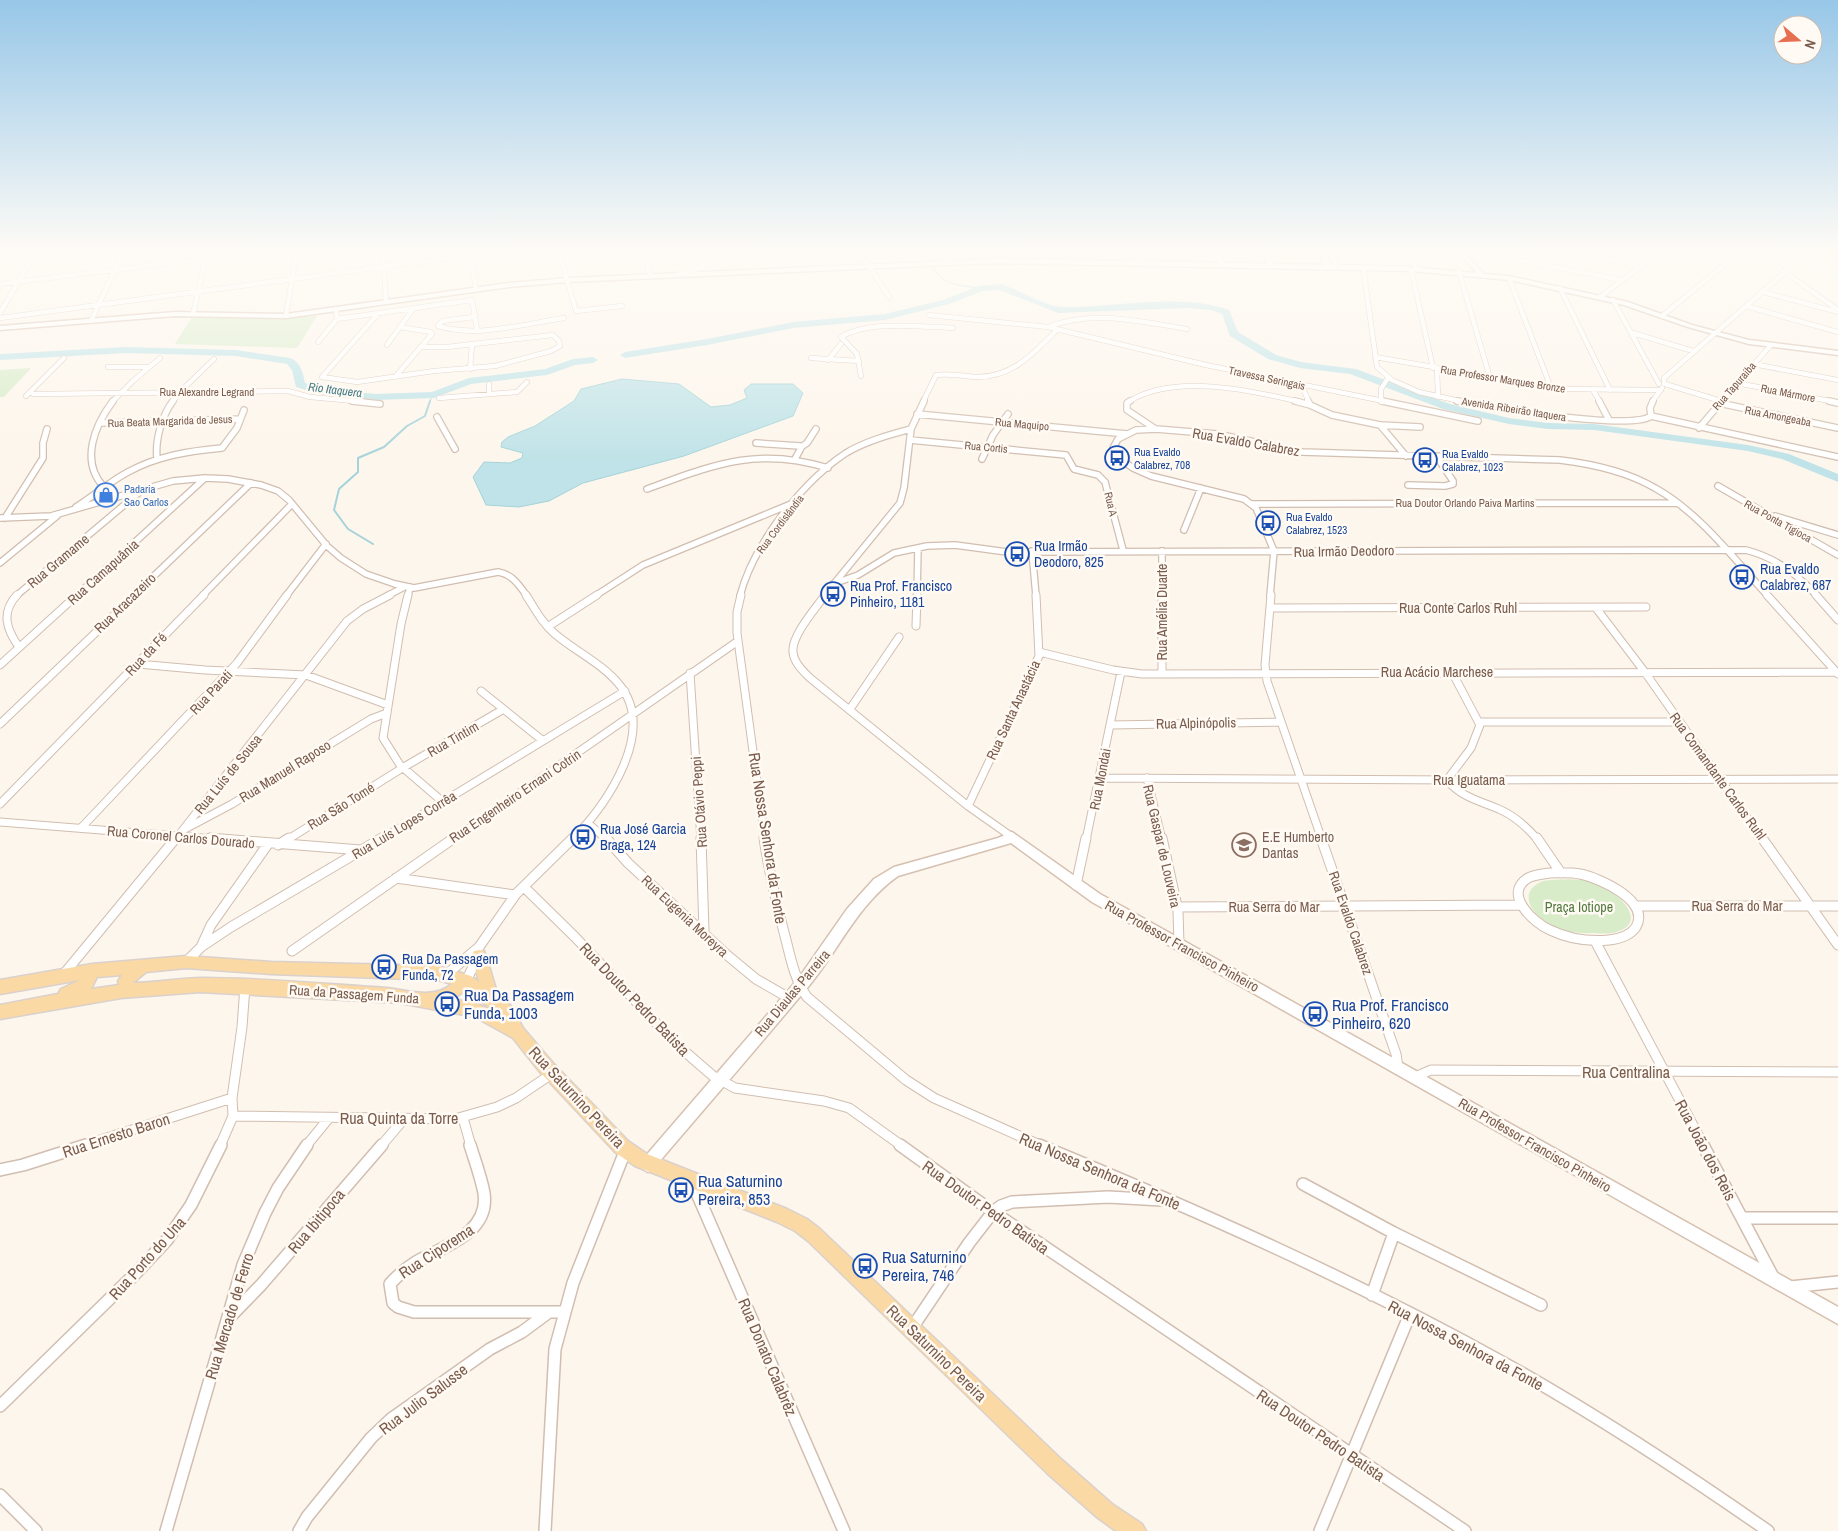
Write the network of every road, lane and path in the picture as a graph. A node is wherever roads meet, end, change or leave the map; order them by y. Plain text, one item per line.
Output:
1 (114, 319) edge
2 (337, 319) edge
3 (373, 319) edge
4 (406, 319) edge
5 (454, 319) edge
6 (475, 319) edge
7 (553, 319) edge
8 (973, 319) edge
9 (1082, 319) edge
10 (1119, 319) edge
11 (1370, 319) edge
12 (1423, 319) edge
13 (1473, 319) edge
14 (1525, 319) edge
15 (1575, 319) edge
16 (1625, 319) edge
17 (1673, 319) edge
18 (1731, 319) edge
19 (1794, 319) edge
20 (91, 321) joint
21 (1048, 327) junction
22 (0, 328) edge
23 (400, 328) junction
24 (953, 328) dead end
25 (477, 329) junction
26 (1187, 329) dead end
27 (1056, 330) junction
28 (1838, 332) edge
29 (1633, 333) junction
30 (1715, 333) junction
31 (318, 342) dead end
32 (841, 344) dead end
33 (387, 345) dead end
34 (472, 345) junction
35 (1770, 346) junction
36 (420, 348) junction
37 (1693, 350) junction
38 (1838, 353) edge
39 (1375, 357) junction
40 (64, 358) dead end
41 (160, 358) dead end
42 (811, 358) dead end
43 (214, 359) dead end
44 (828, 360) junction
45 (858, 361) junction
46 (1753, 364) junction
47 (108, 367) dead end
48 (148, 367) junction
49 (1435, 368) junction
50 (470, 369) junction
51 (1652, 371) junction
52 (1667, 375) junction
53 (395, 376) junction
54 (861, 376) dead end
55 (1490, 378) junction
56 (1387, 380) junction
57 (1838, 380) edge
58 (527, 382) dead end
59 (1737, 383) junction
60 (490, 384) dead end
61 (1302, 386) junction
62 (1663, 386) junction
63 (1551, 388) junction
64 (1593, 390) junction
65 (1610, 390) junction
66 (122, 392) junction
67 (181, 392) junction
68 (33, 394) dead end
69 (490, 394) junction
70 (26, 396) dead end
71 (1438, 397) junction
72 (439, 398) dead end
73 (1381, 402) junction
74 (1720, 402) junction
75 (1838, 403) edge
76 (380, 404) dead end
77 (1310, 405) junction
78 (244, 410) dead end
79 (917, 414) junction
80 (1008, 414) dead end
81 (1651, 416) junction
82 (437, 417) dead end
83 (240, 419) junction
84 (164, 420) junction
85 (1609, 420) junction
86 (1478, 421) dead end
87 (1001, 422) junction
88 (100, 424) junction
89 (1380, 424) junction
90 (1420, 427) dead end
91 (911, 428) junction
92 (1699, 428) junction
93 (1838, 428) edge
94 (47, 429) dead end
95 (816, 429) dead end
96 (1156, 429) junction
97 (1127, 434) junction
98 (910, 440) junction
99 (756, 442) dead end
100 (986, 446) junction
101 (801, 447) junction
102 (455, 449) dead end
103 (1062, 454) joint
104 (1406, 456) junction
105 (1437, 457) junction
106 (1838, 457) edge
107 (157, 458) junction
108 (795, 459) junction
109 (982, 459) dead end
110 (828, 468) junction
111 (205, 478) junction
112 (251, 482) junction
113 (1408, 485) dead end
114 (1718, 486) dead end
115 (104, 487) junction
116 (1201, 488) junction
117 (144, 489) junction
118 (647, 489) dead end
119 (794, 503) junction
120 (1677, 503) junction
121 (292, 504) junction
122 (1252, 504) junction
123 (1760, 511) junction
124 (68, 512) junction
125 (59, 515) junction
126 (2, 518) edge
127 (1184, 530) dead end
128 (1838, 535) edge
129 (326, 544) junction
130 (918, 548) junction
131 (1123, 550) junction
132 (1162, 550) junction
133 (1726, 550) junction
134 (1032, 551) junction
135 (1274, 551) junction
136 (1838, 556) edge
137 (0, 563) edge
138 (833, 584) junction
139 (407, 587) junction
140 (741, 590) joint
141 (1646, 607) dead end
142 (1271, 608) junction
143 (1596, 608) junction
144 (1838, 620) edge
145 (549, 626) junction
146 (916, 626) dead end
147 (899, 637) dead end
148 (738, 641) junction
149 (19, 647) junction
150 (1039, 652) junction
151 (138, 664) junction
152 (0, 665) edge
153 (1644, 671) junction
154 (230, 672) junction
155 (1121, 672) junction
156 (1452, 672) junction
157 (690, 673) junction
158 (1266, 673) junction
159 (1837, 673) edge
160 (1162, 674) junction
161 (306, 675) junction
162 (481, 691) dead end
163 (625, 691) junction
164 (388, 705) junction
165 (850, 709) junction
166 (502, 710) junction
167 (387, 713) junction
168 (634, 715) junction
169 (1281, 722) junction
170 (1479, 722) junction
171 (1679, 722) junction
172 (0, 724) edge
173 (1110, 724) junction
174 (542, 740) junction
175 (404, 767) junction
176 (1100, 778) junction
177 (1146, 778) junction
178 (1301, 778) junction
179 (1720, 778) junction
180 (1838, 779) edge
181 (1447, 780) junction
182 (443, 802) junction
183 (0, 804) edge
184 (968, 806) junction
185 (0, 822) edge
186 (589, 824) junction
187 (81, 828) junction
188 (181, 833) junction
189 (1012, 837) junction
190 (268, 844) junction
191 (278, 844) junction
192 (363, 850) junction
193 (1561, 873) junction
194 (396, 878) junction
195 (1076, 885) junction
196 (524, 887) junction
197 (516, 895) junction
198 (1520, 905) junction
199 (1635, 906) junction
200 (1838, 906) edge
201 (1177, 907) junction
202 (1347, 907) junction
203 (1811, 907) junction
204 (704, 932) junction
205 (1595, 941) junction
206 (1179, 944) junction
207 (1838, 945) edge
208 (201, 947) junction
209 (292, 951) dead end
210 (479, 951) junction
211 (186, 962) junction
212 (143, 966) junction
213 (92, 971) junction
214 (447, 974) junction
215 (62, 976) junction
216 (466, 981) junction
217 (246, 986) junction
218 (0, 987) edge
219 (800, 988) junction
220 (129, 990) junction
221 (788, 998) junction
222 (491, 999) junction
223 (426, 1000) junction
224 (35, 1005) junction
225 (0, 1012) edge
226 (518, 1033) junction
227 (1398, 1067) junction
228 (1665, 1072) junction
229 (1838, 1072) edge
230 (553, 1073) junction
231 (1415, 1077) junction
232 (719, 1080) junction
233 (232, 1098) junction
234 (233, 1116) junction
235 (329, 1118) junction
236 (463, 1118) junction
237 (403, 1120) junction
238 (626, 1149) junction
239 (648, 1164) junction
240 (0, 1170) edge
241 (692, 1182) junction
242 (1304, 1184) dead end
243 (1167, 1200) junction
244 (993, 1212) junction
245 (1742, 1218) junction
246 (1838, 1218) edge
247 (1394, 1233) junction
248 (1838, 1282) edge
249 (1781, 1284) junction
250 (1372, 1295) junction
251 (1541, 1305) dead end
252 (549, 1312) junction
253 (565, 1312) junction
254 (1410, 1314) junction
255 (1838, 1316) edge
256 (227, 1320) junction
257 (912, 1328) junction
258 (0, 1406) edge
259 (1352, 1456) junction
260 (0, 1495) edge
261 (543, 1528) edge
262 (36, 1531) edge
263 (166, 1531) edge
264 (299, 1531) edge
265 (844, 1531) edge
266 (1136, 1531) edge
267 (1320, 1531) edge
268 (1465, 1531) edge
269 (1768, 1531) edge

1 - 20 main road
2 - 31 street
3 - 53 street
4 - 23 street
5 - 25 street
6 - 25 street
7 - 25 street
8 - 21 street
9 - 21 street
10 - 26 street
11 - 39 street
12 - 49 street
13 - 55 street
14 - 63 street
15 - 65 street
16 - 29 street
17 - 30 main road
18 - 30 street
19 - 28 street
20 - 22 main road
21 - 27 street, Travessa Seringais
23 - 33 street
23 - 36 street
24 - 45 street
27 - 61 street, Travessa Seringais
27 - 79 street, Rua Professor Francisco Pinheiro
29 - 37 street
29 - 51 street
30 - 35 main road
30 - 37 street
32 - 44 street
34 - 36 street
34 - 50 street
34 - 50 street
35 - 38 main road
35 - 46 street, Rua Tapuraiba
36 - 53 street
37 - 52 street
39 - 49 street, Rua Professor Marques Bronze
39 - 56 street, Avenida Ribeirão Itaquera
40 - 70 street
41 - 48 street
42 - 44 street
43 - 67 street
44 - 45 street
45 - 54 street
46 - 57 street
46 - 59 street, Rua Tapuraiba
47 - 48 street
48 - 66 street
49 - 55 street, Rua Professor Marques Bronze
49 - 71 street
50 - 53 street
51 - 52 street
51 - 62 street
52 - 62 street
55 - 63 street, Rua Professor Marques Bronze
56 - 71 street, Avenida Ribeirão Itaquera
56 - 73 street
58 - 69 street
59 - 74 street, Rua Tapuraiba
59 - 75 street, Rua Mármore
60 - 69 street
61 - 73 street, Travessa Seringais
61 - 77 street
62 - 65 street, Rua Professor Marques Bronze
62 - 74 street, Rua Professor Marques Bronze
62 - 81 street
63 - 64 street, Rua Professor Marques Bronze
64 - 65 street, Rua Professor Marques Bronze
64 - 85 street
66 - 67 street, Rua Alexandre Legrand
66 - 68 street, Rua Alexandre Legrand
66 - 88 street
67 - 76 street, Rua Alexandre Legrand
67 - 84 street
69 - 72 street
71 - 85 street, Avenida Ribeirão Itaquera
73 - 86 street, Travessa Seringais
74 - 92 street, Rua Tapuraiba
74 - 93 street, Rua Amongeaba
77 - 89 street
77 - 96 street
78 - 83 street
79 - 87 street, Rua Maquipo
79 - 91 street, Rua Professor Francisco Pinheiro
80 - 87 street
81 - 85 street, Avenida Ribeirão Itaquera
81 - 92 street, Avenida Ribeirão Itaquera
82 - 102 street
83 - 84 street, Rua Beata Margarida de Jesus
83 - 107 street
84 - 88 street, Rua Beata Margarida de Jesus
84 - 107 street
87 - 97 street, Rua Maquipo
87 - 100 street
88 - 115 street
89 - 90 street
89 - 104 street
91 - 98 street, Rua Professor Francisco Pinheiro
91 - 110 street, Rua Cordislândia
92 - 106 street, Avenida Ribeirão Itaquera
94 - 126 street
95 - 101 street
96 - 97 street, Rua Evaldo Calabrez
96 - 104 street, Rua Evaldo Calabrez
97 - 116 street
98 - 100 street, Rua Cortis
98 - 138 street, Rua Professor Francisco Pinheiro
99 - 101 street
100 - 103 street, Rua Cortis
100 - 109 street
101 - 108 street
103 - 131 street, Rua A
104 - 105 street, Rua Evaldo Calabrez
105 - 113 street
105 - 120 street, Rua Evaldo Calabrez
107 - 115 street
108 - 110 street
108 - 118 street
110 - 119 street, Rua Cordislândia
111 - 112 street
111 - 117 street
111 - 149 street, Rua Camapuânia
112 - 121 street
112 - 172 street, Rua Aracazeiro
114 - 123 street, Rua Ponta Tigioca
115 - 124 street
116 - 122 street
116 - 127 street
117 - 124 street
117 - 149 street, Rua Gramame
119 - 140 street, Rua Cordislândia
119 - 145 street
120 - 122 street, Rua Doutor Orlando Paiva Martins
120 - 133 street, Rua Evaldo Calabrez
121 - 129 street
121 - 151 street, Rua da Fé
122 - 135 street, Rua Evaldo Calabrez
123 - 128 street
123 - 136 street, Rua Ponta Tigioca
124 - 125 street
125 - 126 street
125 - 137 street
129 - 139 street
129 - 154 street, Rua Parati
130 - 134 street, Rua Irmão Deodoro
130 - 138 street, Rua Irmão Deodoro
130 - 146 street
131 - 132 street, Rua Irmão Deodoro
131 - 134 street, Rua Irmão Deodoro
132 - 135 street, Rua Irmão Deodoro
132 - 160 street, Rua Amélia Duarte
133 - 135 street, Rua Irmão Deodoro
133 - 144 street, Rua Irmão Deodoro
133 - 159 street, Rua Evaldo Calabrez
134 - 150 street, Rua Santa Anastácia
135 - 142 street, Rua Evaldo Calabrez
138 - 165 street, Rua Professor Francisco Pinheiro
139 - 145 street
139 - 161 street, Rua Luís de Sousa
139 - 164 street
140 - 148 street, Rua Nossa Senhora da Fonte
141 - 143 street, Rua Conte Carlos Ruhl
142 - 143 street, Rua Conte Carlos Ruhl
142 - 158 street, Rua Evaldo Calabrez
143 - 153 street, Rua Comandante Carlos Ruhl
145 - 163 street
147 - 165 street
148 - 157 street, Rua Engenheiro Ernani Cotrin
148 - 219 street, Rua Nossa Senhora da Fonte
149 - 152 street, Rua Camapuânia
150 - 155 street, Rua Acácio Marchese
150 - 184 street, Rua Santa Anastácia
151 - 154 street
151 - 183 street, Rua da Fé
153 - 156 street, Rua Acácio Marchese
153 - 159 street, Rua Acácio Marchese
153 - 171 street, Rua Comandante Carlos Ruhl
154 - 161 street
154 - 187 street, Rua Parati
155 - 160 street, Rua Acácio Marchese
155 - 173 street, Rua Mondai
156 - 158 street, Rua Acácio Marchese
156 - 170 street
157 - 168 street, Rua Engenheiro Ernani Cotrin
157 - 204 street, Rua Otávio Peppi
158 - 160 street, Rua Acácio Marchese
158 - 169 street, Rua Evaldo Calabrez
161 - 164 street
161 - 188 street, Rua Luís de Sousa
162 - 166 street
163 - 168 street
163 - 174 street, Rua Luís Lopes Corrêa
164 - 167 street
165 - 184 street, Rua Professor Francisco Pinheiro
166 - 174 street
166 - 175 street, Rua Tintim
167 - 175 street
167 - 188 street, Rua Manuel Raposo
168 - 186 street
168 - 194 street, Rua Engenheiro Ernani Cotrin
169 - 173 street, Rua Alpinópolis
169 - 178 street, Rua Evaldo Calabrez
170 - 171 street
170 - 181 street
171 - 179 street, Rua Comandante Carlos Ruhl
173 - 176 street, Rua Mondai
174 - 182 street, Rua Luís Lopes Corrêa
175 - 182 street
175 - 191 street, Rua São Tomé
176 - 177 street, Rua Iguatama
176 - 195 street, Rua Mondai
177 - 178 street, Rua Iguatama
177 - 201 street, Rua Gaspar de Louveira
178 - 181 street, Rua Iguatama
178 - 202 street, Rua Evaldo Calabrez
179 - 180 street, Rua Iguatama
179 - 181 street, Rua Iguatama
179 - 203 street, Rua Comandante Carlos Ruhl
181 - 193 street
182 - 192 street, Rua Luís Lopes Corrêa
184 - 189 street, Rua Professor Francisco Pinheiro
185 - 187 street, Rua Coronel Carlos Dourado
186 - 196 street
186 - 204 street, Rua Eugenia Moreyra
187 - 188 street, Rua Coronel Carlos Dourado
188 - 190 street, Rua Coronel Carlos Dourado
188 - 215 street, Rua Luís de Sousa
189 - 195 main road, Rua Professor Francisco Pinheiro
189 - 219 main road, Rua Diaulas Parreira
190 - 191 street, Rua Coronel Carlos Dourado
190 - 208 street
191 - 192 street, Rua Coronel Carlos Dourado
192 - 208 street, Rua Luís Lopes Corrêa
193 - 198 street
193 - 199 street
194 - 197 street
194 - 209 street, Rua Engenheiro Ernani Cotrin
195 - 206 main road, Rua Professor Francisco Pinheiro
196 - 197 street
196 - 232 street, Rua Doutor Pedro Batista
197 - 210 street
198 - 202 street, Rua Serra do Mar
198 - 205 street
199 - 203 street, Rua Serra do Mar
199 - 205 street
200 - 203 street, Rua Serra do Mar
201 - 202 street, Rua Serra do Mar
201 - 206 street, Rua Gaspar de Louveira
202 - 227 street, Rua Evaldo Calabrez
203 - 207 street, Rua Comandante Carlos Ruhl
204 - 221 street, Rua Eugenia Moreyra
205 - 228 street, Rua João dos Reis
206 - 227 main road, Rua Professor Francisco Pinheiro
208 - 211 street, Rua Luís Lopes Corrêa
210 - 214 street
210 - 216 street
210 - 222 main road
211 - 212 main road, Rua da Passagem Funda
211 - 214 main road, Rua da Passagem Funda
212 - 213 main road, Rua da Passagem Funda
212 - 220 main road
213 - 215 main road, Rua da Passagem Funda
213 - 224 main road
214 - 216 main road, Rua da Passagem Funda
215 - 218 main road, Rua da Passagem Funda
216 - 222 main road, Rua da Passagem Funda
216 - 223 main road
217 - 220 main road, Rua da Passagem Funda
217 - 223 main road, Rua da Passagem Funda
217 - 233 street, Rua Porto do Una
219 - 221 main road, Rua Diaulas Parreira
219 - 243 street, Rua Nossa Senhora da Fonte
220 - 224 main road, Rua da Passagem Funda
221 - 232 main road, Rua Diaulas Parreira
222 - 226 main road, Rua da Passagem Funda
223 - 226 main road, Rua da Passagem Funda
224 - 225 main road, Rua da Passagem Funda
226 - 230 main road, Rua Saturnino Pereira
227 - 231 main road, Rua Professor Francisco Pinheiro
228 - 229 street, Rua Centralina
228 - 231 street, Rua Centralina
228 - 245 street, Rua João dos Reis
230 - 236 street, Rua Quinta da Torre
230 - 238 main road, Rua Saturnino Pereira
231 - 249 main road, Rua Professor Francisco Pinheiro
232 - 239 main road, Rua Diaulas Parreira
232 - 244 street, Rua Doutor Pedro Batista
233 - 234 street, Rua Porto do Una
233 - 240 street, Rua Ernesto Baron
234 - 235 street, Rua Quinta da Torre
234 - 258 street, Rua Porto do Una
235 - 237 street, Rua Quinta da Torre
235 - 256 street, Rua Mercado de Ferro
236 - 237 street, Rua Quinta da Torre
236 - 252 street, Rua Ciporema
237 - 256 street, Rua Ibitipoca
238 - 239 main road, Rua Saturnino Pereira
238 - 253 street
239 - 241 main road, Rua Saturnino Pereira
241 - 257 main road, Rua Saturnino Pereira
241 - 265 street, Rua Donato Calabrêz
242 - 247 street
243 - 244 street
243 - 250 street, Rua Nossa Senhora da Fonte
244 - 257 street
244 - 259 street, Rua Doutor Pedro Batista
245 - 246 street
245 - 249 street, Rua João dos Reis
247 - 250 street
247 - 251 street
248 - 249 street
249 - 255 main road, Rua Professor Francisco Pinheiro
250 - 254 street, Rua Nossa Senhora da Fonte
252 - 253 street, Rua Ciporema
252 - 264 street, Rua Julio Salusse
253 - 261 street
254 - 259 street
254 - 269 street, Rua Nossa Senhora da Fonte
256 - 263 street, Rua Mercado de Ferro
257 - 266 main road, Rua Saturnino Pereira
259 - 267 street
259 - 268 street, Rua Doutor Pedro Batista
260 - 262 street

